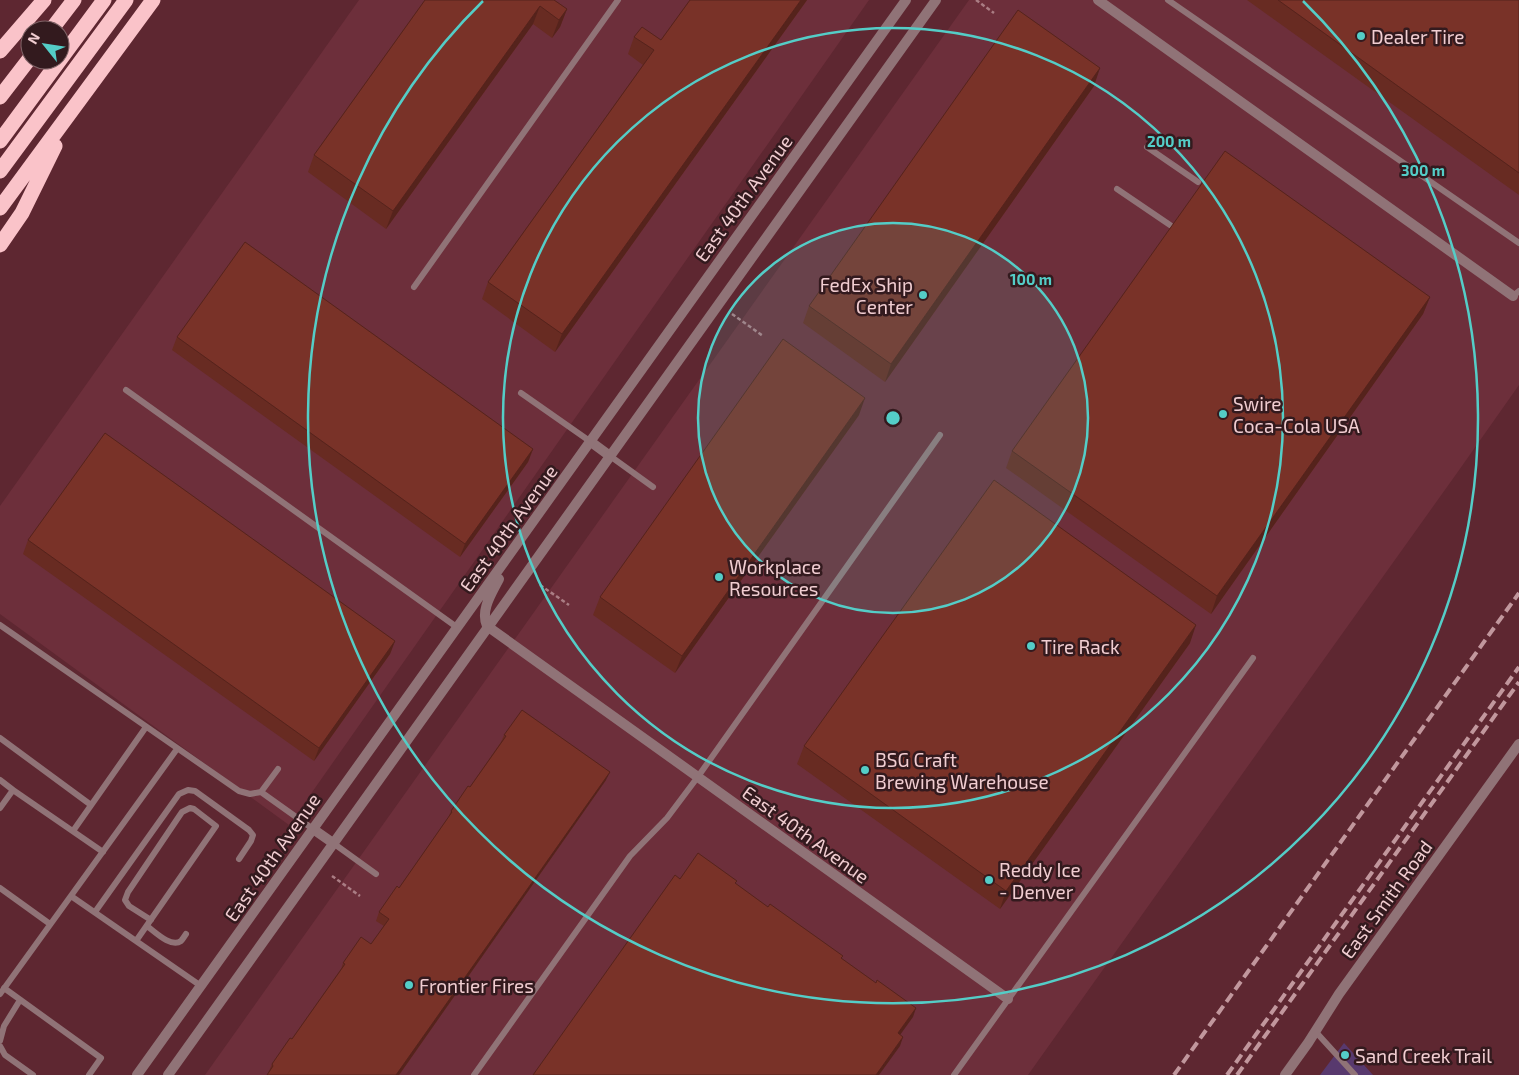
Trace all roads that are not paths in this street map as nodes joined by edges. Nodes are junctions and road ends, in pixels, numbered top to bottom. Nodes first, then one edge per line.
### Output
1 (44, 0) edge
2 (74, 0) edge
3 (104, 0) edge
4 (126, 0) edge
5 (153, 0) edge
6 (618, 0) edge
7 (906, 0) edge
8 (936, 0) edge
9 (1098, 0) edge
10 (1168, 0) edge
11 (59, 20) edge
12 (0, 52) edge
13 (21, 70) edge
14 (0, 97) edge
15 (72, 111) junction
16 (0, 141) edge
17 (1147, 147) dead end
18 (0, 171) edge
19 (1198, 182) dead end
20 (1117, 189) dead end
21 (0, 208) edge
22 (1170, 225) edge
23 (1519, 243) edge
24 (0, 245) edge
25 (414, 286) dead end
26 (1516, 293) edge
27 (126, 390) dead end
28 (521, 393) dead end
29 (940, 435) dead end
30 (591, 442) junction
31 (610, 456) junction
32 (653, 487) dead end
33 (513, 551) junction
34 (0, 625) edge
35 (487, 626) junction
36 (458, 628) junction
37 (1252, 658) dead end
38 (146, 727) junction
39 (0, 738) edge
40 (1519, 744) edge
41 (177, 749) junction
42 (278, 769) dead end
43 (697, 778) junction
44 (0, 780) edge
45 (13, 790) junction
46 (262, 792) junction
47 (92, 805) junction
48 (0, 808) edge
49 (313, 829) junction
50 (73, 831) junction
51 (333, 843) junction
52 (103, 852) junction
53 (238, 859) dead end
54 (376, 874) dead end
55 (0, 888) edge
56 (71, 896) junction
57 (95, 912) junction
58 (149, 923) junction
59 (50, 924) junction
60 (186, 934) dead end
61 (136, 941) junction
62 (201, 986) junction
63 (2, 991) edge
64 (1008, 999) junction
65 (20, 1000) junction
66 (1315, 1031) junction
67 (0, 1041) edge
68 (0, 1046) edge
69 (32, 1075) edge
70 (89, 1075) edge
71 (138, 1075) edge
72 (168, 1075) edge
73 (474, 1075) edge
74 (954, 1075) edge
75 (1285, 1075) edge
76 (1355, 1075) edge

1 - 12 highway
2 - 11 highway
3 - 16 highway
4 - 18 highway
5 - 15 highway
6 - 25 lane
7 - 30 street, East 40th Avenue
8 - 31 street
9 - 26 street
10 - 23 lane
13 - 14 highway
15 - 21 highway
15 - 24 highway
17 - 19 lane
20 - 22 lane
27 - 36 lane
28 - 30 lane
29 - 43 lane
30 - 31 street
30 - 33 street, East 40th Avenue
31 - 32 lane
31 - 35 street
33 - 35 street
33 - 36 street, East 40th Avenue
34 - 38 lane
35 - 43 street, East 40th Avenue
35 - 51 street
36 - 49 street, East 40th Avenue
37 - 64 lane
38 - 41 lane
38 - 47 lane
39 - 47 lane
40 - 66 street, East Smith Road
41 - 46 lane
41 - 52 lane
42 - 46 lane
43 - 64 street, East 40th Avenue
43 - 73 lane
44 - 45 lane
45 - 48 lane
45 - 50 lane
46 - 49 lane
47 - 50 lane
49 - 51 street
49 - 62 street, East 40th Avenue
50 - 52 lane
51 - 54 lane
51 - 72 street
52 - 56 lane
53 - 57 lane
55 - 59 lane
56 - 57 lane
56 - 59 lane
57 - 61 lane
58 - 58 lane
58 - 60 lane
58 - 61 lane
59 - 63 lane
61 - 62 lane
62 - 71 street, East 40th Avenue
63 - 65 lane
64 - 74 lane
65 - 67 lane
65 - 70 lane
66 - 75 street, East Smith Road
66 - 76 lane
68 - 69 lane

